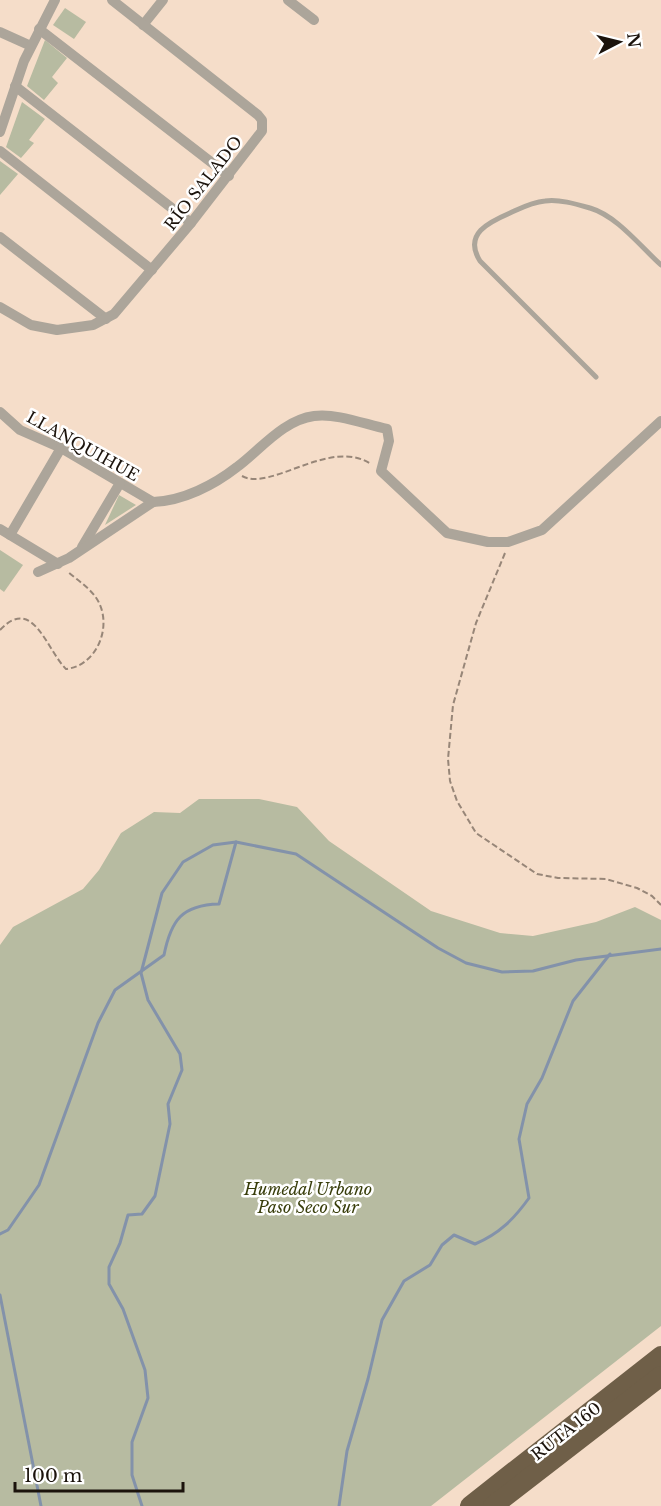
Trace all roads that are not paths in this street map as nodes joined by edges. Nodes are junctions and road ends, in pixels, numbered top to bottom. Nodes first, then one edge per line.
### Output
1 (55, 0) edge
2 (112, 0) edge
3 (163, 0) edge
4 (288, 0) edge
5 (314, 20) dead end
6 (143, 25) junction
7 (39, 29) junction
8 (0, 32) edge
9 (31, 45) junction
10 (15, 86) junction
11 (0, 132) edge
12 (0, 152) edge
13 (229, 176) junction
14 (191, 223) junction
15 (0, 237) edge
16 (661, 265) edge
17 (152, 270) junction
18 (0, 307) edge
19 (106, 319) junction
20 (596, 377) dead end
21 (0, 412) edge
22 (661, 421) edge
23 (61, 448) junction
24 (120, 483) junction
25 (153, 502) junction
26 (0, 529) edge
27 (10, 535) junction
28 (80, 551) junction
29 (58, 564) junction
30 (38, 572) dead end
31 (661, 1356) edge
32 (661, 1376) edge
33 (470, 1506) edge
34 (493, 1506) edge

1 - 7 street
2 - 6 street, RÍO SALADO
3 - 6 street
4 - 5 street
6 - 13 street, RÍO SALADO
7 - 9 street
7 - 13 street
8 - 9 street
9 - 10 street
10 - 11 street
10 - 14 street
12 - 17 street
13 - 14 street, RÍO SALADO
14 - 17 street, RÍO SALADO
15 - 19 street
16 - 20 lane
17 - 19 street, RÍO SALADO
18 - 19 street, RÍO SALADO
21 - 23 street, LLANQUIHUE
22 - 25 street
23 - 24 street, LLANQUIHUE
23 - 27 street
24 - 25 street, LLANQUIHUE
24 - 28 street
25 - 28 street
26 - 27 street
27 - 29 street
28 - 29 street
29 - 30 street
31 - 33 highway, RUTA 160
32 - 34 highway, RUTA 160

